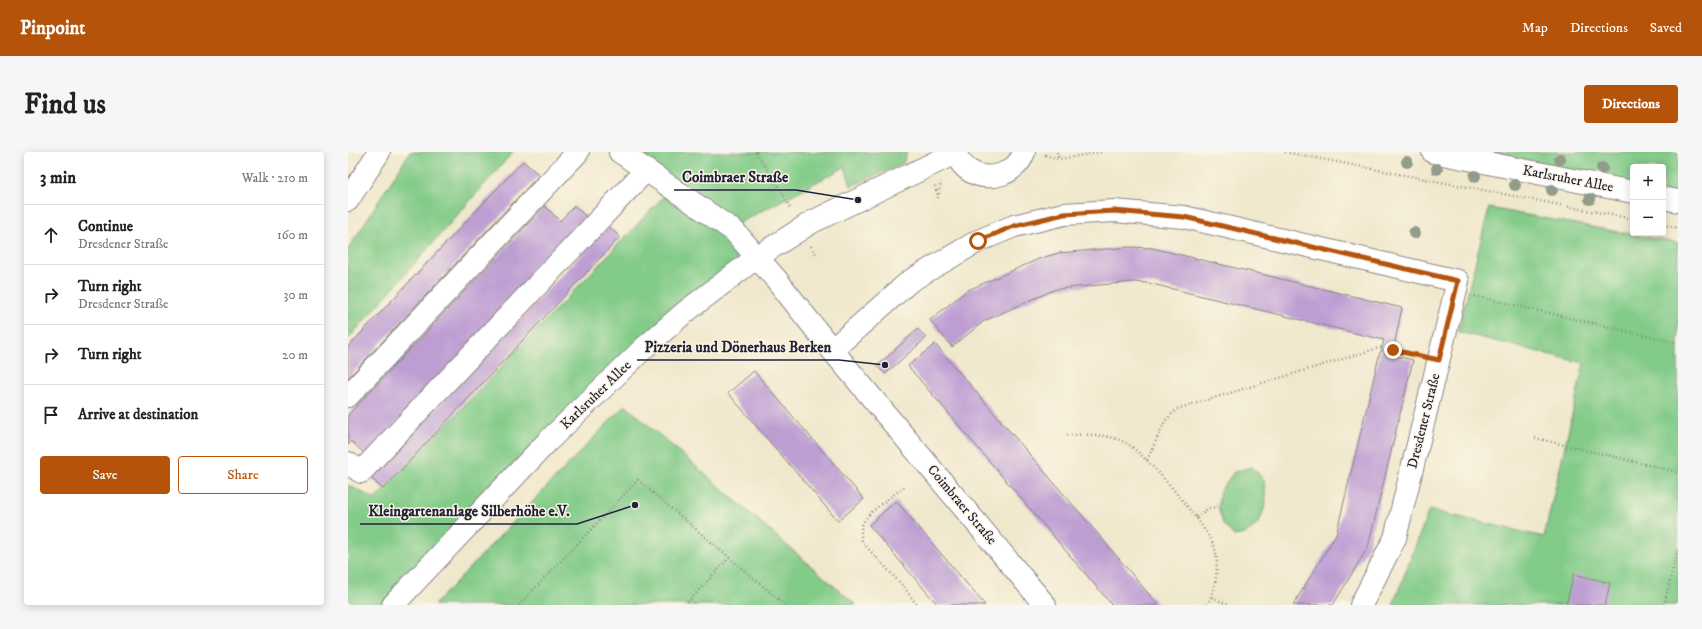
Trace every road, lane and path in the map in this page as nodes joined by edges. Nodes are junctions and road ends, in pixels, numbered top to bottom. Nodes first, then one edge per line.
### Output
1 (379, 152) edge
2 (578, 152) edge
3 (620, 152) edge
4 (756, 152) edge
5 (955, 152) edge
6 (1024, 152) edge
7 (1057, 152) edge
8 (1103, 152) edge
9 (1284, 152) edge
10 (1433, 152) edge
11 (646, 170) junction
12 (1630, 191) edge
13 (1666, 199) edge
14 (348, 200) edge
15 (1678, 201) edge
16 (794, 216) dead end
17 (1630, 218) edge
18 (1666, 226) edge
19 (1678, 228) edge
20 (757, 257) junction
21 (1455, 292) junction
22 (1678, 343) edge
23 (1382, 347) dead end
24 (832, 350) junction
25 (1393, 350) dead end
26 (1439, 360) junction
27 (348, 396) edge
28 (1067, 435) dead end
29 (1535, 438) dead end
30 (1147, 460) junction
31 (348, 463) edge
32 (1678, 472) edge
33 (904, 486) dead end
34 (1218, 507) dead end
35 (1196, 517) junction
36 (1678, 548) edge
37 (729, 558) junction
38 (1212, 596) junction
39 (393, 605) edge
40 (519, 605) edge
41 (685, 605) edge
42 (784, 605) edge
43 (917, 605) edge
44 (1045, 605) edge
45 (1207, 605) edge
46 (1228, 605) edge
47 (1361, 605) edge
48 (1664, 605) edge

1 - 14 street
2 - 27 street
3 - 11 street, Coimbraer Straße
4 - 16 path
5 - 6 street
5 - 20 street, Karlsruher Allee
7 - 8 path
9 - 17 path
10 - 12 street, Karlsruher Allee
11 - 20 street, Coimbraer Straße
11 - 31 street
13 - 15 street
18 - 19 path
20 - 24 street, Coimbraer Straße
20 - 39 street, Karlsruher Allee
21 - 22 path
21 - 24 street
21 - 26 street, Dresdener Straße
23 - 30 path
24 - 44 street, Coimbraer Straße
25 - 26 path
26 - 47 street, Dresdener Straße
28 - 30 path
29 - 32 path
30 - 35 path
33 - 43 path
34 - 35 path
35 - 38 path
36 - 48 path
37 - 40 path
37 - 41 path
37 - 42 path
38 - 45 path
38 - 46 path

